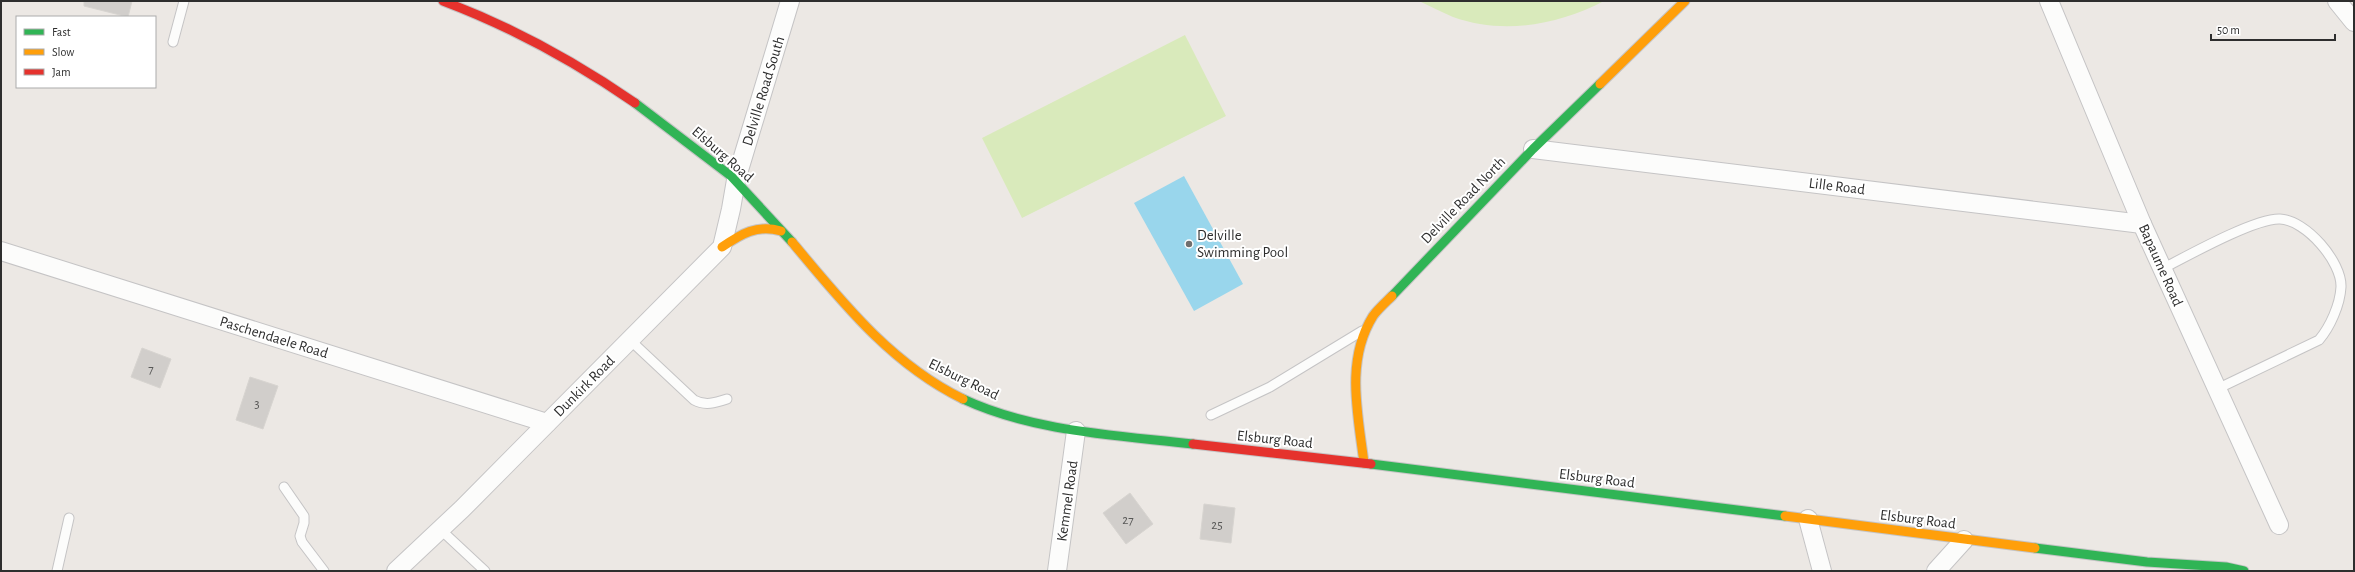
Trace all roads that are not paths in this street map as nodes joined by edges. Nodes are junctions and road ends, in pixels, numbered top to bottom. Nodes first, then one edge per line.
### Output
1 (184, 1) edge
2 (443, 1) edge
3 (790, 1) edge
4 (1685, 1) edge
5 (2049, 1) edge
6 (2337, 1) edge
7 (2354, 22) edge
8 (173, 42) dead end
9 (1533, 149) junction
10 (736, 180) junction
11 (2142, 224) junction
12 (781, 231) junction
13 (722, 247) junction
14 (1, 251) edge
15 (2162, 269) junction
16 (1365, 329) junction
17 (630, 340) junction
18 (2217, 389) junction
19 (727, 399) dead end
20 (1212, 415) dead end
21 (547, 423) junction
22 (1076, 431) junction
23 (1364, 463) junction
24 (284, 488) dead end
25 (69, 518) dead end
26 (1808, 519) junction
27 (2279, 525) dead end
28 (441, 530) junction
29 (1964, 540) junction
30 (2147, 562) junction
31 (56, 571) edge
32 (324, 571) edge
33 (396, 571) edge
34 (485, 571) edge
35 (1057, 571) edge
36 (1822, 571) edge
37 (1936, 571) edge
38 (2178, 571) edge
39 (2244, 571) edge

1 - 8 lane
2 - 10 main road, Elsburg Road
3 - 10 street, Delville Road South
4 - 9 main road, Delville Road North
5 - 11 street, Bapaume Road
6 - 7 street
9 - 11 street, Lille Road
9 - 16 main road, Delville Road North
10 - 12 main road, Elsburg Road
10 - 13 street
11 - 15 street, Bapaume Road
12 - 13 main road
12 - 22 main road, Elsburg Road
13 - 17 street, Dunkirk Road
14 - 21 street, Paschendaele Road
15 - 18 street, Bapaume Road
15 - 18 lane
16 - 20 lane
16 - 23 main road, Delville Road North
17 - 19 lane
17 - 21 street, Dunkirk Road
18 - 27 street, Bapaume Road
21 - 28 street, Dunkirk Road
22 - 23 main road, Elsburg Road
22 - 35 street, Kemmel Road
23 - 26 main road, Elsburg Road
24 - 32 lane
25 - 31 lane
26 - 29 main road, Elsburg Road
26 - 36 street
28 - 33 street, Dunkirk Road
28 - 34 lane
29 - 30 main road, Elsburg Road
29 - 37 street
30 - 38 main road
30 - 39 main road, Elsburg Road

